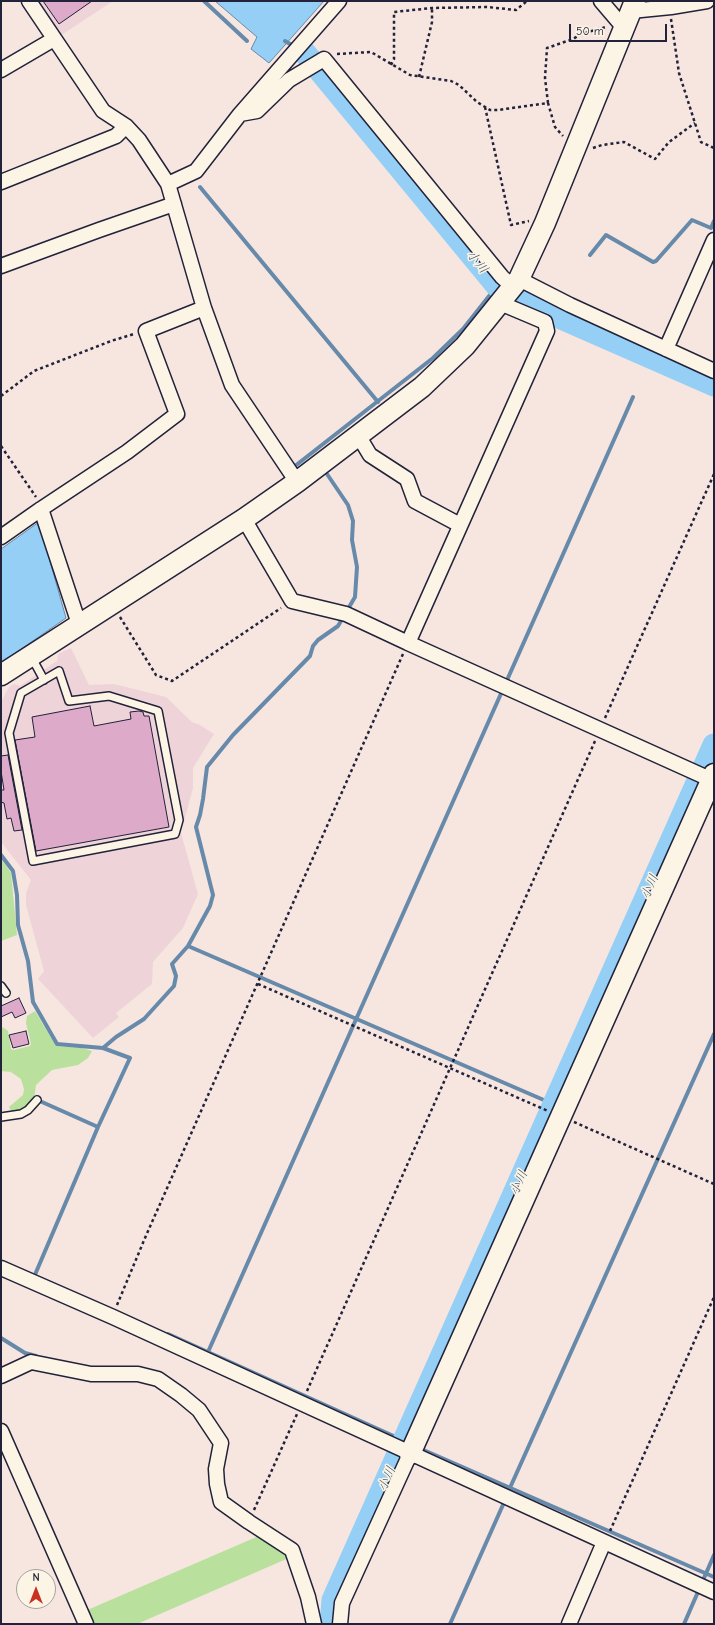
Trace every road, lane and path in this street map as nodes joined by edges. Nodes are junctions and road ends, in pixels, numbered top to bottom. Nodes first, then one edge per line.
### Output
1 (29, 1) edge
2 (339, 1) edge
3 (528, 1) edge
4 (601, 1) edge
5 (707, 1) edge
6 (669, 7) junction
7 (432, 8) junction
8 (627, 16) edge
9 (54, 40) junction
10 (324, 59) junction
11 (391, 65) junction
12 (1, 70) edge
13 (419, 76) junction
14 (548, 103) junction
15 (485, 107) junction
16 (240, 114) junction
17 (695, 123) junction
18 (126, 126) junction
19 (576, 147) junction
20 (714, 148) edge
21 (1, 182) edge
22 (168, 184) junction
23 (174, 204) junction
24 (545, 224) junction
25 (714, 240) edge
26 (1, 266) edge
27 (509, 291) junction
28 (204, 308) junction
29 (146, 331) junction
30 (666, 349) junction
31 (714, 371) edge
32 (1, 396) edge
33 (358, 435) junction
34 (1, 446) edge
35 (714, 474) edge
36 (297, 482) junction
37 (41, 509) junction
38 (244, 519) junction
39 (460, 525) junction
40 (1, 537) edge
41 (292, 601) junction
42 (112, 604) junction
43 (79, 624) junction
44 (408, 643) junction
45 (31, 656) junction
46 (1, 675) edge
47 (44, 680) junction
48 (600, 730) junction
49 (713, 777) edge
50 (258, 984) junction
51 (1, 986) edge
52 (6, 993) dead end
53 (451, 1069) junction
54 (37, 1100) dead end
55 (560, 1116) junction
56 (1, 1117) edge
57 (714, 1184) edge
58 (1, 1268) edge
59 (714, 1297) edge
60 (113, 1317) junction
61 (1, 1376) edge
62 (302, 1404) junction
63 (1, 1431) edge
64 (410, 1454) junction
65 (249, 1522) junction
66 (604, 1542) junction
67 (714, 1592) edge
68 (86, 1624) edge
69 (314, 1624) edge
70 (340, 1624) edge
71 (569, 1624) edge

1 - 9 street
2 - 16 street
3 - 7 path
4 - 8 street
5 - 6 street
6 - 8 street
6 - 17 path
7 - 11 path
7 - 13 path
8 - 14 path
8 - 19 street
9 - 12 street
9 - 18 street
10 - 11 path
10 - 16 street
10 - 27 street
11 - 13 path
13 - 15 path
14 - 15 path
14 - 19 path
15 - 24 path
16 - 22 street
17 - 19 path
17 - 20 path
18 - 21 street
18 - 22 street
19 - 24 street
22 - 23 street
23 - 26 street
23 - 28 street
24 - 27 street
25 - 30 street
27 - 30 street
27 - 33 street
27 - 39 street
28 - 29 street
28 - 36 street
29 - 32 path
29 - 37 street
30 - 31 street
33 - 36 street
33 - 39 street
34 - 37 path
35 - 48 path
36 - 38 street
37 - 40 street
37 - 43 street
38 - 41 street
38 - 42 street
39 - 44 street
41 - 42 path
41 - 44 street
42 - 43 street
43 - 45 street
44 - 48 street
44 - 50 path
45 - 46 street
45 - 47 lane
47 - 47 lane
48 - 49 street
48 - 53 path
49 - 55 street
50 - 53 path
50 - 60 path
51 - 52 lane
53 - 55 path
53 - 62 path
54 - 56 lane
55 - 57 path
55 - 64 street
58 - 60 street
59 - 66 path
60 - 62 street
61 - 65 street
62 - 64 street
62 - 65 path
63 - 68 street
64 - 66 street
64 - 70 street
65 - 69 street
66 - 67 street
66 - 71 street

